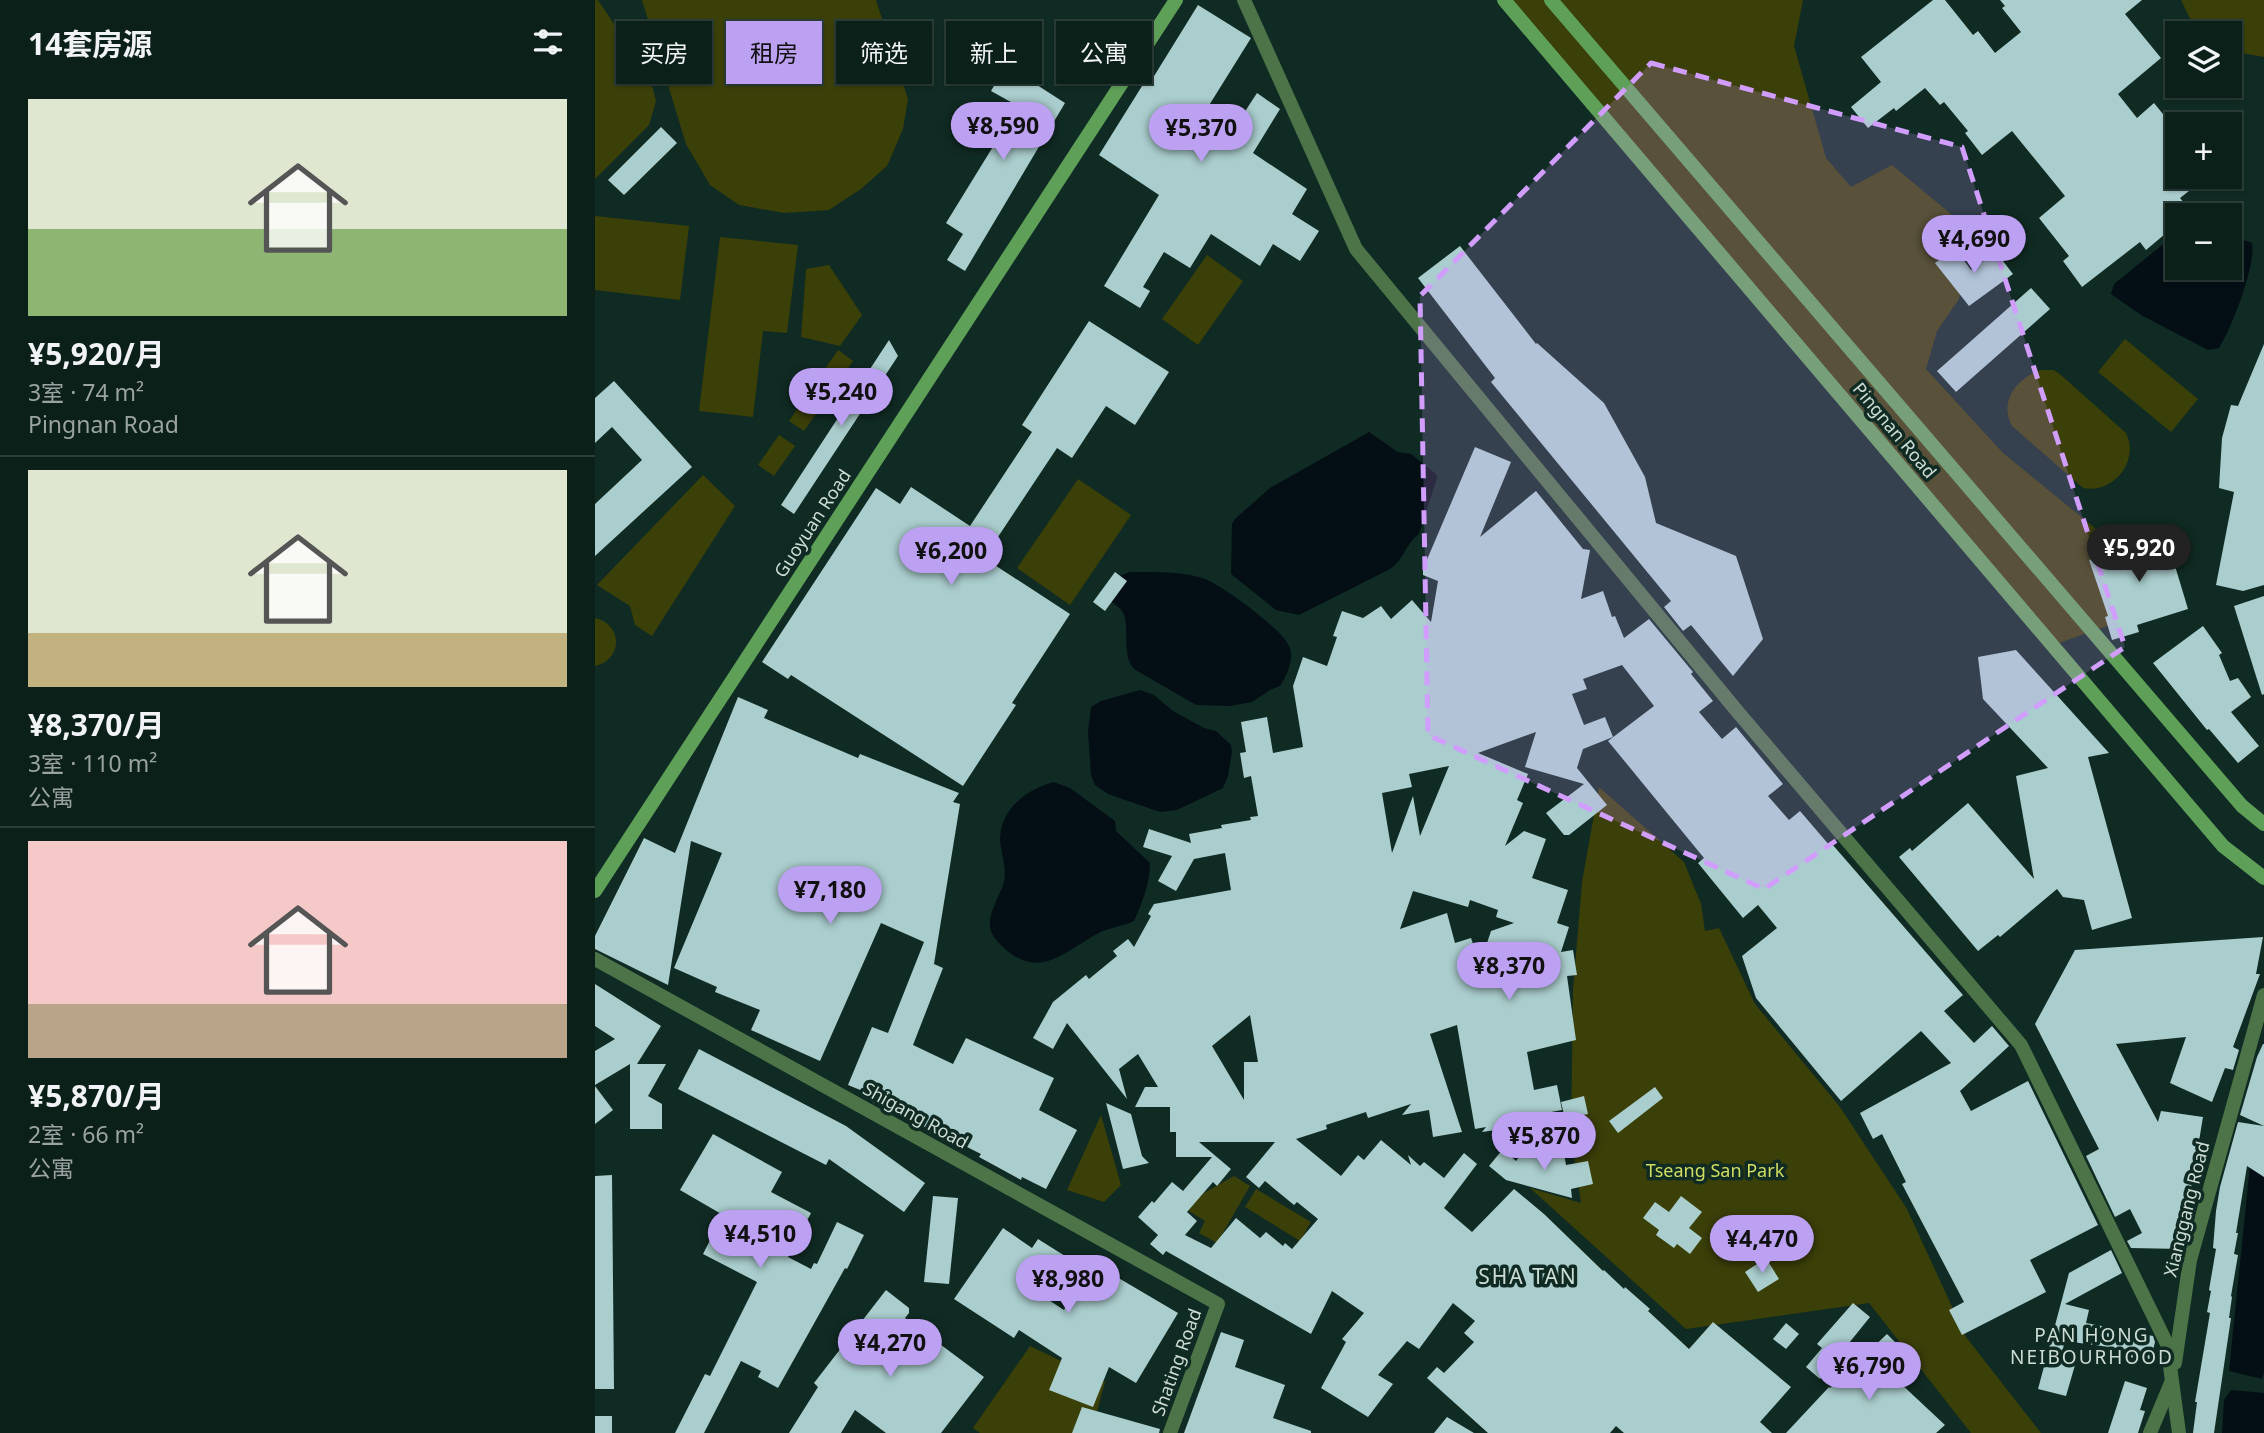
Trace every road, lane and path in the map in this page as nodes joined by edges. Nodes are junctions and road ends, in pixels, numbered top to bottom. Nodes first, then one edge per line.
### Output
1 (1176, 0) edge
2 (1244, 0) edge
3 (1504, 0) edge
4 (1551, 0) edge
5 (2264, 824) edge
6 (2264, 878) edge
7 (595, 891) edge
8 (595, 959) edge
9 (2264, 995) edge
10 (1217, 1304) joint
11 (2172, 1381) junction
12 (1170, 1433) edge
13 (2150, 1433) edge
14 (2179, 1433) edge

1 - 7 main road, Guoyuan Road
2 - 11 street
3 - 6 main road, Pingnan Road
4 - 5 main road, Pingnan Road
8 - 10 street, Shigang Road
9 - 11 street, Xianggang Road
10 - 12 street, Shating Road
11 - 13 street, Xianggang Road
11 - 14 street

